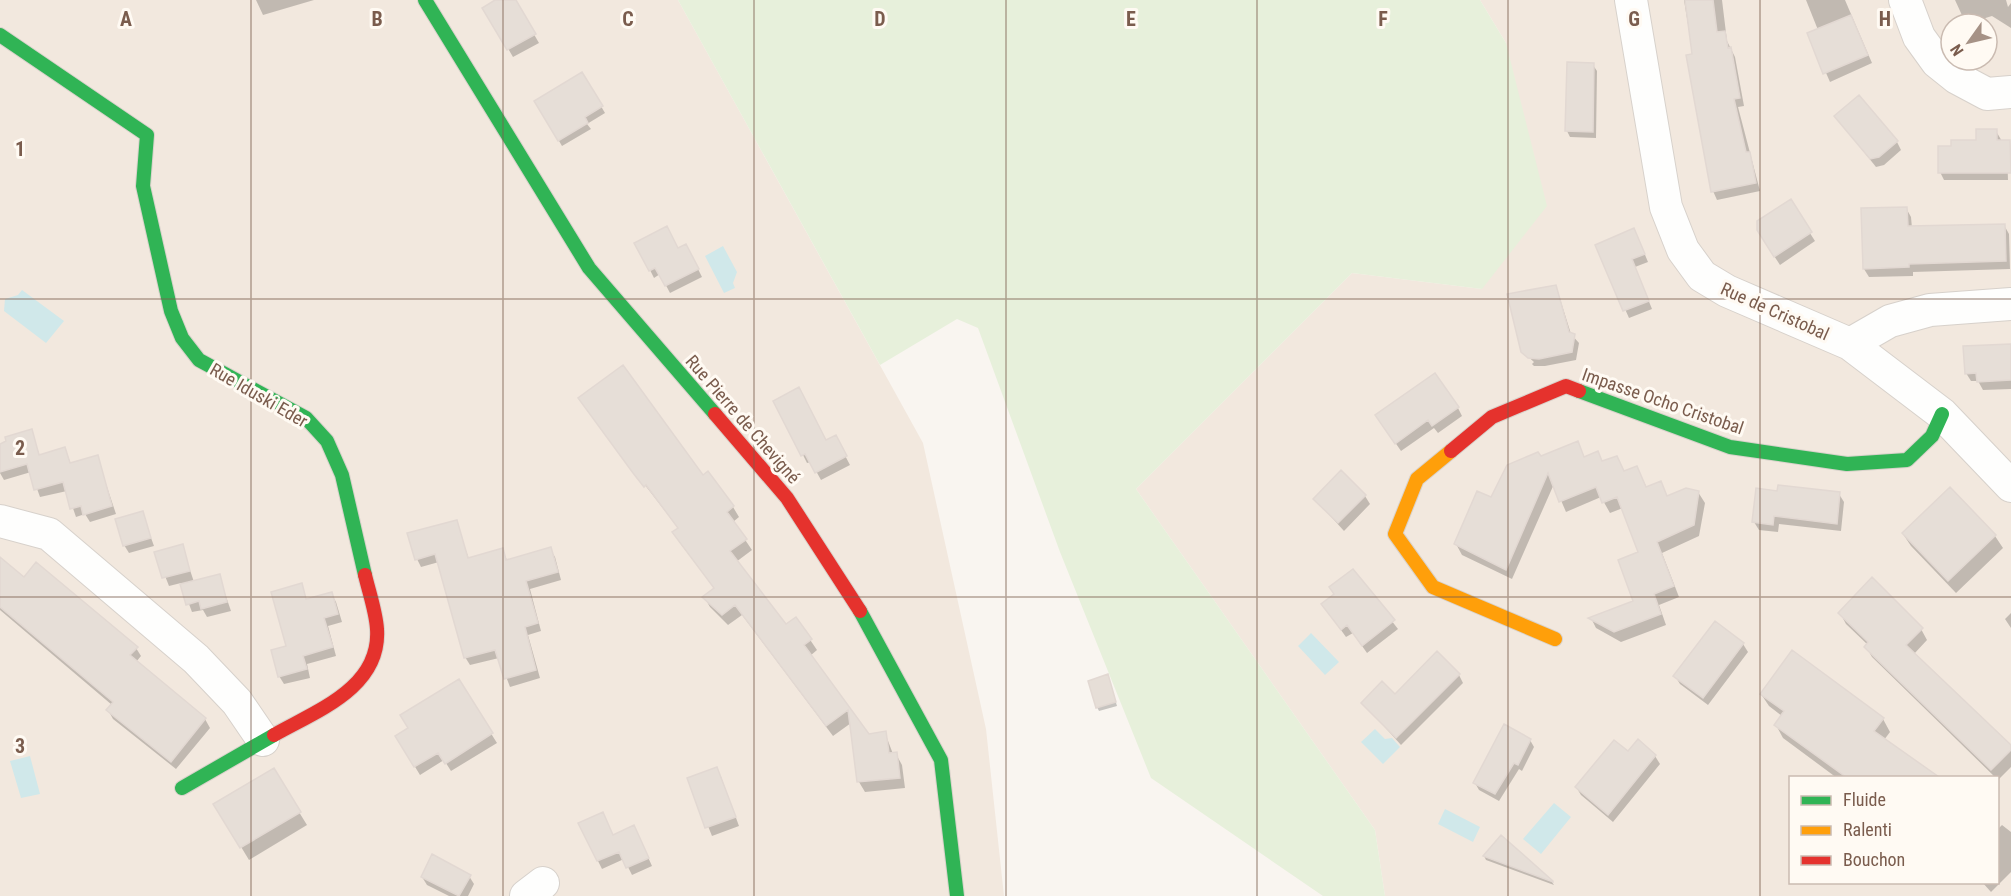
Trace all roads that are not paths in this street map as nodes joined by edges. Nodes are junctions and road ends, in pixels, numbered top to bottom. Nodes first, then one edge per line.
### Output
1 (425, 0) edge
2 (1631, 0) edge
3 (1905, 0) edge
4 (0, 35) edge
5 (2011, 92) edge
6 (2011, 304) edge
7 (1850, 344) junction
8 (1942, 414) junction
9 (2011, 486) edge
10 (0, 521) edge
11 (1555, 639) dead end
12 (263, 740) junction
13 (182, 788) dead end
14 (957, 896) edge

1 - 14 street, Rue Pierre de Chevigné
2 - 7 street, Rue de Cristobal
3 - 5 street
4 - 12 street, Rue Iduski Eder
6 - 7 street
7 - 8 street, Rue de Cristobal
8 - 9 street, Rue de Cristobal
8 - 11 street, Impasse Ocho Cristobal
10 - 12 street
12 - 13 street, Rue Iduski Eder

